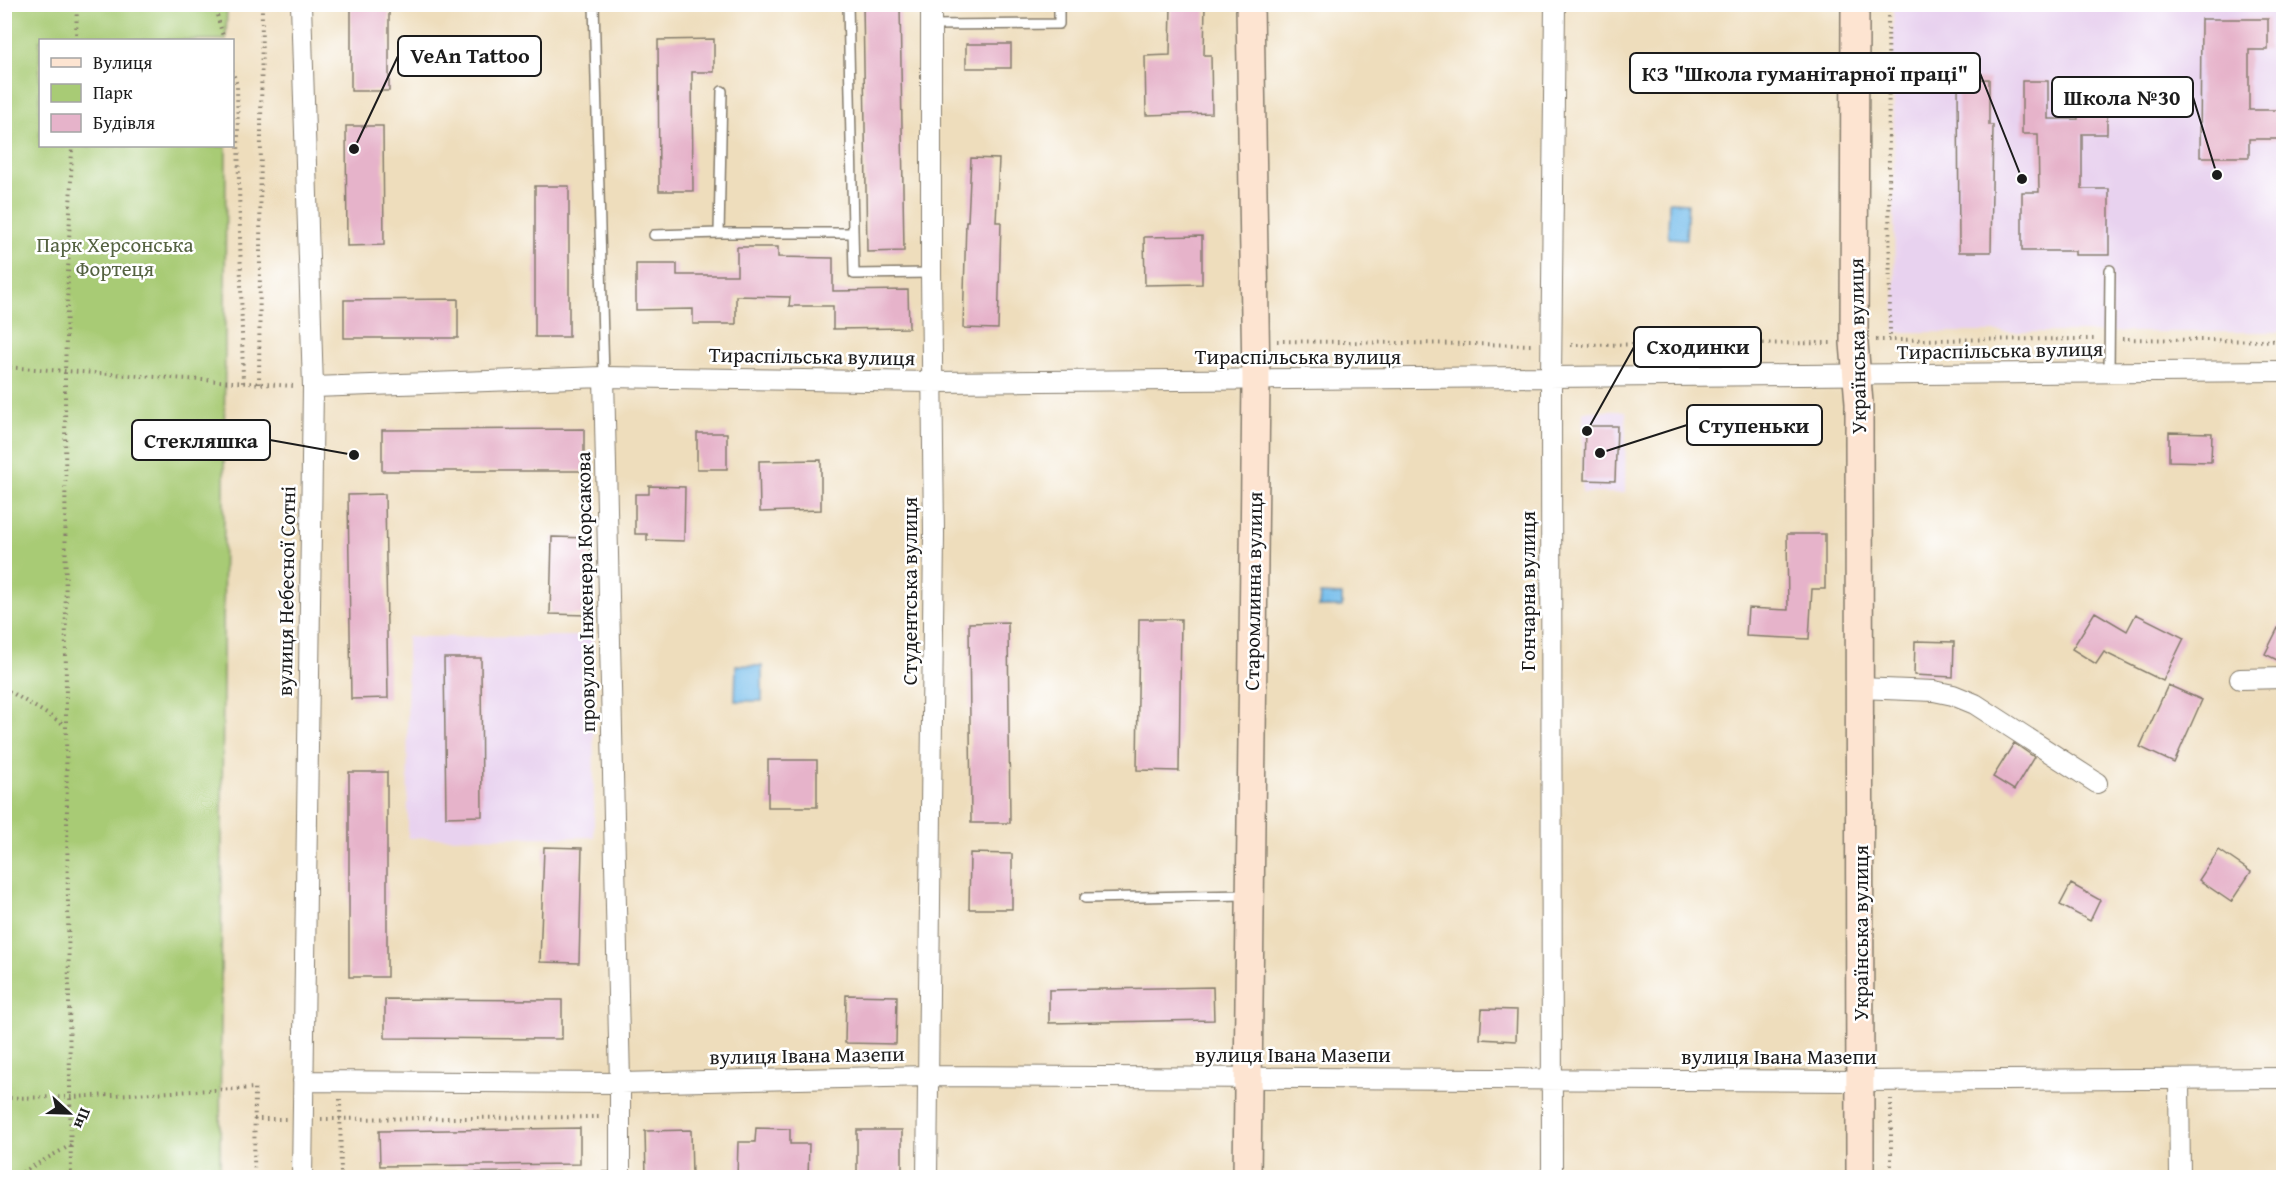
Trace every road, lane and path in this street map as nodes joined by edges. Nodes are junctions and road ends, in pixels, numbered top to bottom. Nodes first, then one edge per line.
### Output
1 (77, 4) edge
2 (214, 4) edge
3 (262, 4) edge
4 (302, 4) edge
5 (594, 4) edge
6 (848, 4) edge
7 (931, 4) edge
8 (1059, 4) edge
9 (1250, 4) edge
10 (1555, 4) edge
11 (1855, 4) edge
12 (1888, 4) edge
13 (931, 26) junction
14 (76, 39) edge
15 (224, 39) edge
16 (234, 76) edge
17 (722, 91) dead end
18 (72, 147) edge
19 (719, 233) junction
20 (853, 233) junction
21 (654, 235) dead end
22 (2110, 270) dead end
23 (931, 273) junction
24 (1890, 338) junction
25 (2109, 339) junction
26 (1255, 340) junction
27 (2283, 341) edge
28 (1854, 343) junction
29 (1552, 345) junction
30 (4, 367) edge
31 (65, 371) junction
32 (2283, 371) edge
33 (2109, 372) junction
34 (1857, 376) junction
35 (604, 377) junction
36 (1551, 377) junction
37 (1256, 380) junction
38 (932, 382) junction
39 (243, 383) junction
40 (259, 384) junction
41 (313, 387) junction
42 (2283, 678) edge
43 (2240, 679) dead end
44 (4, 688) edge
45 (1859, 688) junction
46 (66, 726) junction
47 (2097, 783) dead end
48 (1250, 895) junction
49 (1085, 898) dead end
50 (928, 1076) junction
51 (1248, 1078) junction
52 (1551, 1078) junction
53 (2283, 1078) edge
54 (2180, 1079) junction
55 (340, 1080) junction
56 (1892, 1080) junction
57 (303, 1081) junction
58 (1860, 1081) junction
59 (620, 1083) junction
60 (71, 1097) junction
61 (4, 1098) edge
62 (620, 1117) junction
63 (254, 1119) junction
64 (302, 1119) junction
65 (340, 1119) junction
66 (71, 1145) junction
67 (620, 1177) edge
68 (12, 1178) edge
69 (71, 1178) edge
70 (254, 1178) edge
71 (302, 1178) edge
72 (341, 1178) edge
73 (394, 1178) edge
74 (927, 1178) edge
75 (1247, 1178) edge
76 (1552, 1178) edge
77 (1860, 1178) edge
78 (1891, 1178) edge
79 (2180, 1178) edge

1 - 14 path
2 - 15 path
3 - 40 path
4 - 41 street, вулиця Небесної Сотні
5 - 35 lane, провулок Інженера Корсакова
6 - 20 lane
7 - 13 street, Студентська вулиця
8 - 13 lane
9 - 26 street, Старомлинна вулиця
10 - 29 street, Гончарна вулиця
11 - 28 street, Українська вулиця
12 - 24 path
13 - 23 street, Студентська вулиця
16 - 39 path
17 - 19 lane
18 - 31 path
19 - 20 lane
19 - 21 lane
20 - 23 lane
22 - 25 lane
23 - 38 street, Студентська вулиця
24 - 25 path
24 - 28 path
25 - 27 path
25 - 33 lane
26 - 29 path
26 - 37 street, Старомлинна вулиця
28 - 29 path
28 - 34 street, Українська вулиця
29 - 36 street, Гончарна вулиця
30 - 31 path
31 - 39 path
31 - 46 path
32 - 33 street, Тираспільська вулиця
33 - 34 street, Тираспільська вулиця
34 - 36 street, Тираспільська вулиця
34 - 45 street, Українська вулиця
35 - 38 street, Тираспільська вулиця
35 - 41 street, Тираспільська вулиця
35 - 59 street, провулок Інженера Корсакова
36 - 37 street, Тираспільська вулиця
36 - 52 street, Гончарна вулиця
37 - 38 street, Тираспільська вулиця
37 - 48 street, Старомлинна вулиця
38 - 50 street, Студентська вулиця
39 - 40 path
40 - 41 path
41 - 57 street, вулиця Небесної Сотні
42 - 43 street
44 - 46 path
45 - 47 street
45 - 58 street, Українська вулиця
46 - 60 path
48 - 49 lane
48 - 51 street, Старомлинна вулиця
50 - 51 street, вулиця Івана Мазепи
50 - 59 street, вулиця Івана Мазепи
50 - 74 street, Студентська вулиця
51 - 52 street, вулиця Івана Мазепи
51 - 75 street, Старомлинна вулиця
52 - 58 street, вулиця Івана Мазепи
52 - 76 street, Гончарна вулиця
53 - 54 street, вулиця Івана Мазепи
54 - 56 street, вулиця Івана Мазепи
54 - 79 street
55 - 57 street, вулиця Івана Мазепи
55 - 59 street, вулиця Івана Мазепи
55 - 65 path
56 - 58 street, вулиця Івана Мазепи
56 - 78 path
57 - 64 street, вулиця Небесної Сотні
58 - 77 street, Українська вулиця
59 - 62 street, провулок Інженера Корсакова
60 - 61 path
60 - 63 path
60 - 66 path
62 - 65 path
62 - 67 street, провулок Інженера Корсакова
63 - 64 path
63 - 70 path
64 - 65 path
64 - 71 street, вулиця Небесної Сотні
65 - 72 path
66 - 68 path
66 - 69 path
67 - 73 lane

